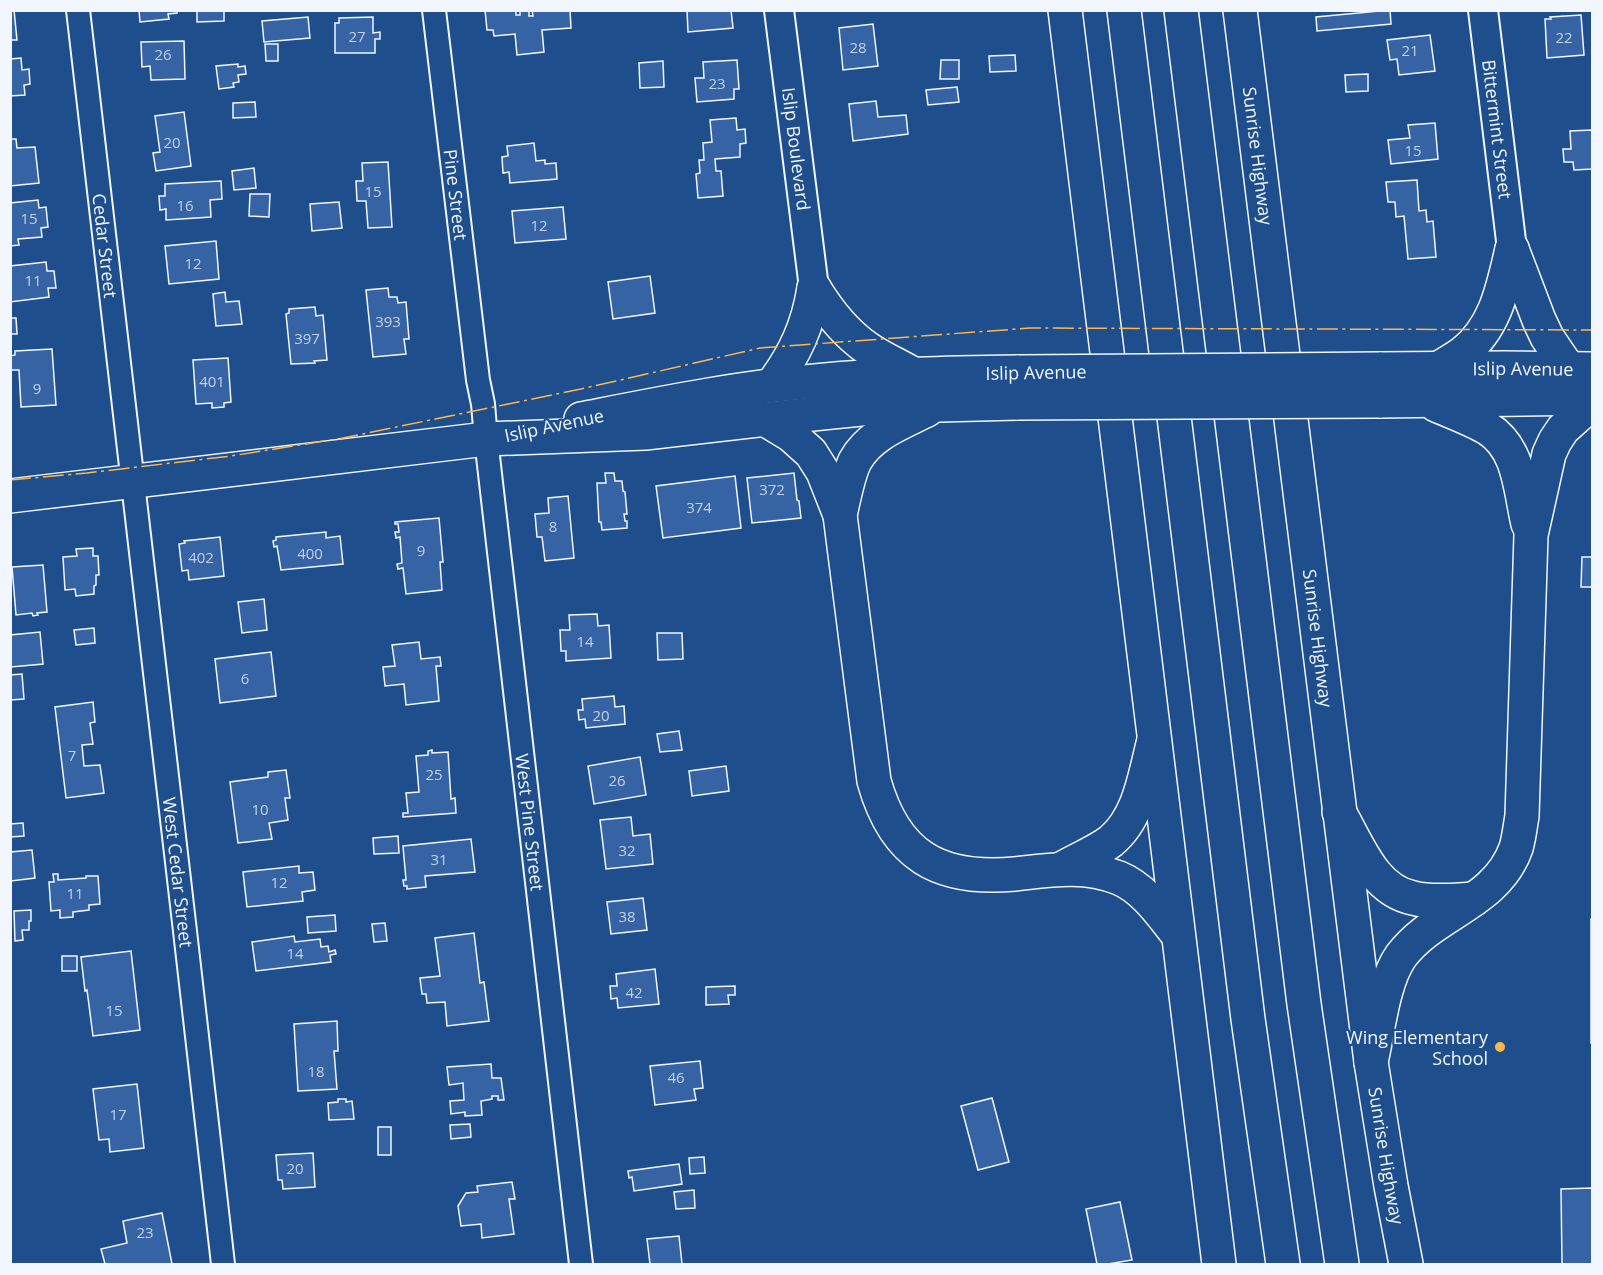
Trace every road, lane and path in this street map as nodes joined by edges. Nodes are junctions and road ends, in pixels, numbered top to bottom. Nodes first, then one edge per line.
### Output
1 (78, 10) edge
2 (434, 10) edge
3 (779, 10) edge
4 (1065, 10) edge
5 (1124, 10) edge
6 (1181, 10) edge
7 (1240, 10) edge
8 (1483, 10) edge
9 (1512, 249) junction
10 (813, 288) junction
11 (1439, 368) junction
12 (1581, 368) edge
13 (913, 374) junction
14 (478, 380) joint
15 (772, 385) junction
16 (1379, 385) junction
17 (1018, 387) junction
18 (1593, 398) edge
19 (1427, 401) junction
20 (1593, 403) edge
21 (939, 405) junction
22 (766, 420) junction
23 (486, 439) junction
24 (132, 481) junction
25 (10, 495) edge
26 (840, 515) junction
27 (1531, 535) junction
28 (1154, 740) junction
29 (1340, 812) junction
30 (1063, 868) junction
31 (1474, 899) junction
32 (1178, 935) junction
33 (1371, 1062) junction
34 (223, 1264) edge
35 (581, 1264) edge
36 (1219, 1264) edge
37 (1284, 1264) edge
38 (1342, 1264) edge
39 (1406, 1264) edge

1 - 24 street, Cedar Street
2 - 14 street, Pine Street
3 - 10 street, Islip Boulevard
4 - 28 main road
5 - 37 main road
6 - 38 main road
7 - 29 main road, Sunrise Highway
8 - 9 street, Bittermint Street
9 - 11 main road
9 - 12 main road
10 - 13 main road
10 - 15 main road
11 - 12 main road, Islip Avenue
11 - 16 main road, Islip Avenue
13 - 15 main road, Islip Avenue
13 - 17 main road, Islip Avenue
14 - 23 street, West Pine Street
15 - 23 main road, Islip Avenue
16 - 17 main road, Islip Avenue, bridge
16 - 19 main road, Islip Avenue
17 - 21 main road, Islip Avenue
18 - 19 main road, Islip Avenue
19 - 27 main road
20 - 27 main road
21 - 22 main road, Islip Avenue
21 - 26 main road
22 - 23 main road, Islip Avenue
22 - 26 main road
23 - 24 main road, Islip Avenue
23 - 35 street, West Pine Street
24 - 25 main road, Islip Avenue
24 - 34 street, West Cedar Street
26 - 30 main road
27 - 31 main road
28 - 30 main road
28 - 32 main road
29 - 31 main road
29 - 33 main road, Sunrise Highway
30 - 32 main road
31 - 33 main road
32 - 36 main road
33 - 39 main road, Sunrise Highway

